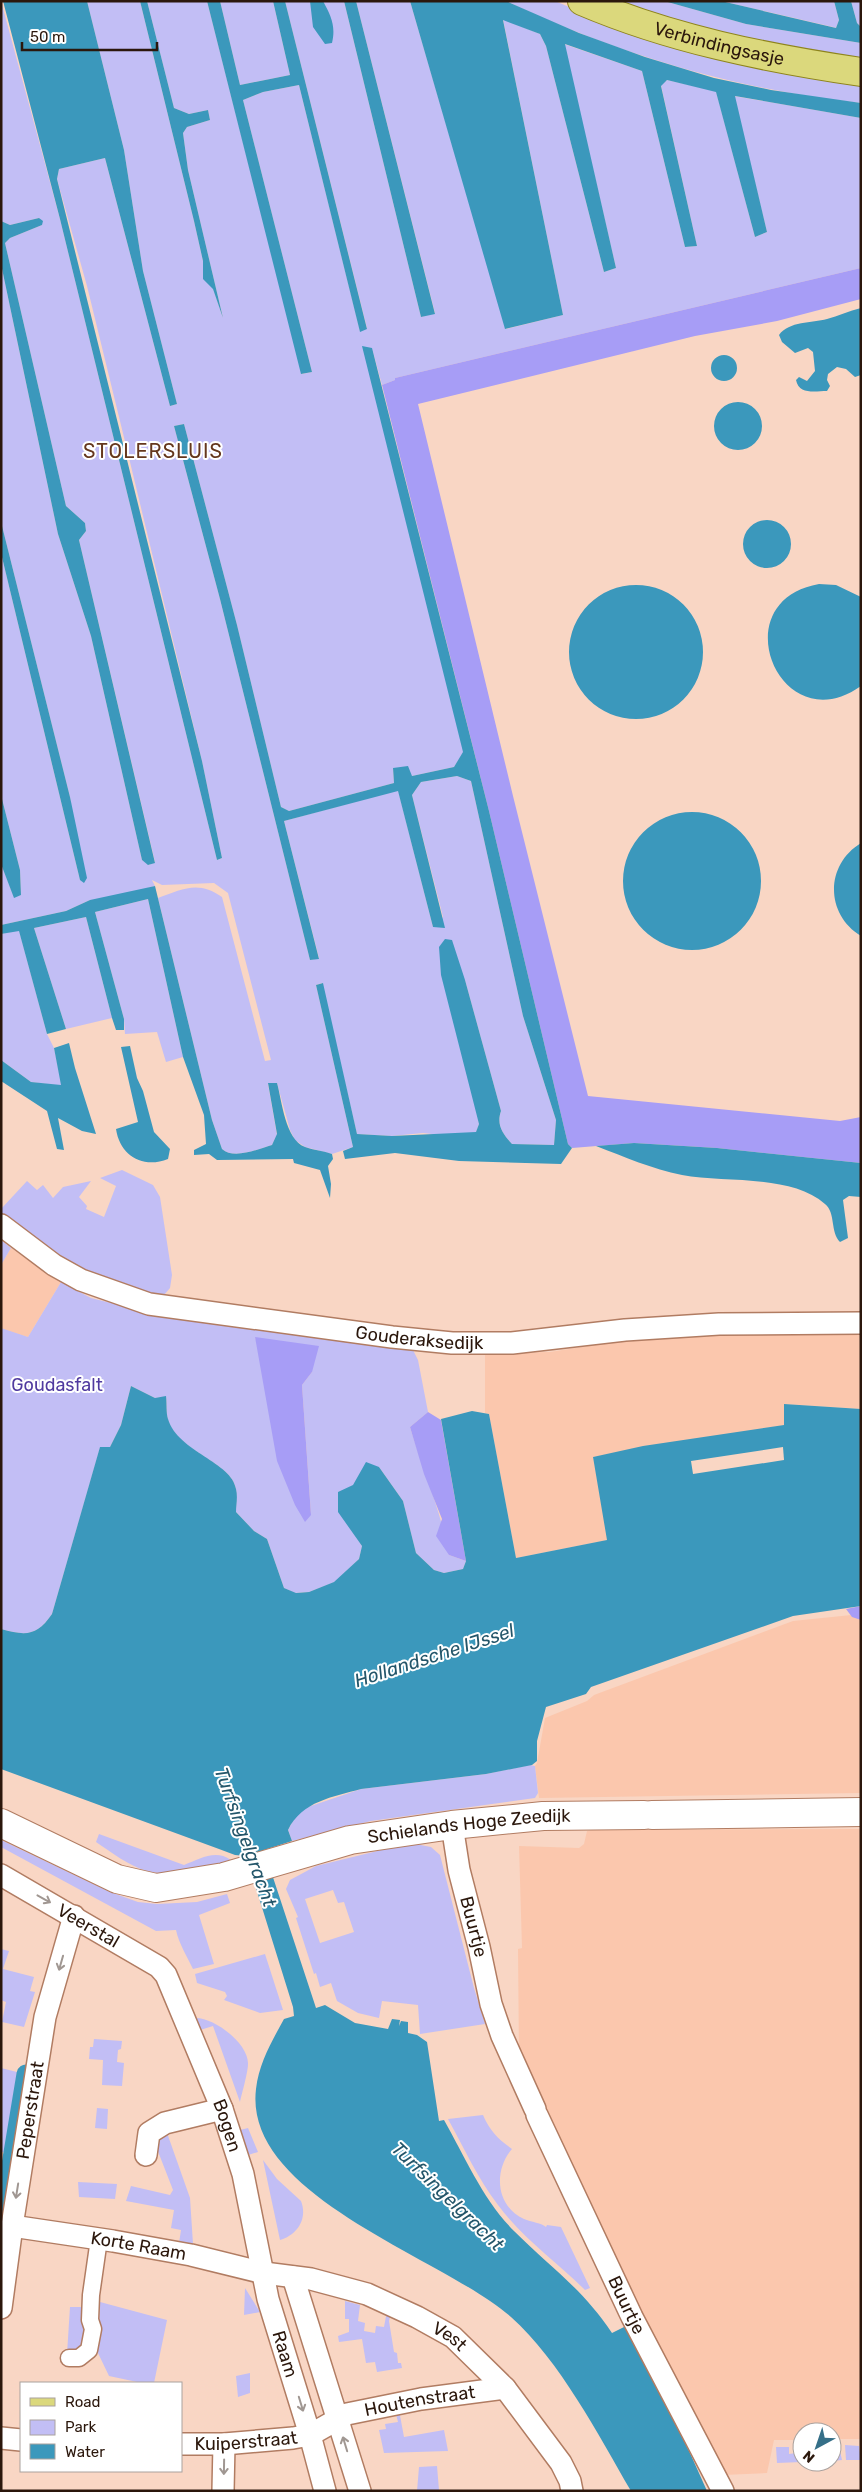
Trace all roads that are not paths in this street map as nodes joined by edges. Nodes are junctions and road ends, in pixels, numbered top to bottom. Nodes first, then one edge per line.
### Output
1 (582, 1) edge
2 (861, 72) edge
3 (1, 1225) edge
4 (861, 1323) edge
5 (861, 1812) edge
6 (1, 1823) edge
7 (452, 1825) junction
8 (1, 1875) edge
9 (74, 1916) junction
10 (170, 1984) joint
11 (222, 2109) junction
12 (146, 2154) dead end
13 (12, 2226) junction
14 (99, 2239) junction
15 (264, 2273) junction
16 (293, 2277) junction
17 (1, 2308) edge
18 (69, 2358) dead end
19 (505, 2388) junction
20 (338, 2419) junction
21 (310, 2435) junction
22 (1, 2438) edge
23 (20, 2440) edge
24 (182, 2444) edge
25 (224, 2444) junction
26 (223, 2491) edge
27 (325, 2491) edge
28 (360, 2491) edge
29 (572, 2491) edge
30 (723, 2491) edge

1 - 2 main road, Verbindingsasje
3 - 4 street, Gouderaksedijk
5 - 7 main road, Schielands Hoge Zeedijk
6 - 7 main road, Schielands Hoge Zeedijk
7 - 30 street, Buurtje
8 -> 9 street, Veerstal
9 - 10 street, Veerstal
9 -> 13 street, Peperstraat
10 - 11 street, Bogen
11 - 12 street
11 - 15 street, Bogen
13 - 14 street, Korte Raam
13 - 17 street, Peperstraat
14 - 15 street, Korte Raam
14 - 18 street
15 - 16 street, Vest
15 -> 21 street, Raam
16 - 19 street, Vest
16 - 20 street, Raam
19 - 20 street, Houtenstraat
19 - 29 street, Vest
20 - 21 street
28 -> 20 street, Raam
21 - 25 street, Kuiperstraat
21 - 27 street, Raam
22 - 23 street
24 - 25 street, Kuiperstraat
25 -> 26 street

